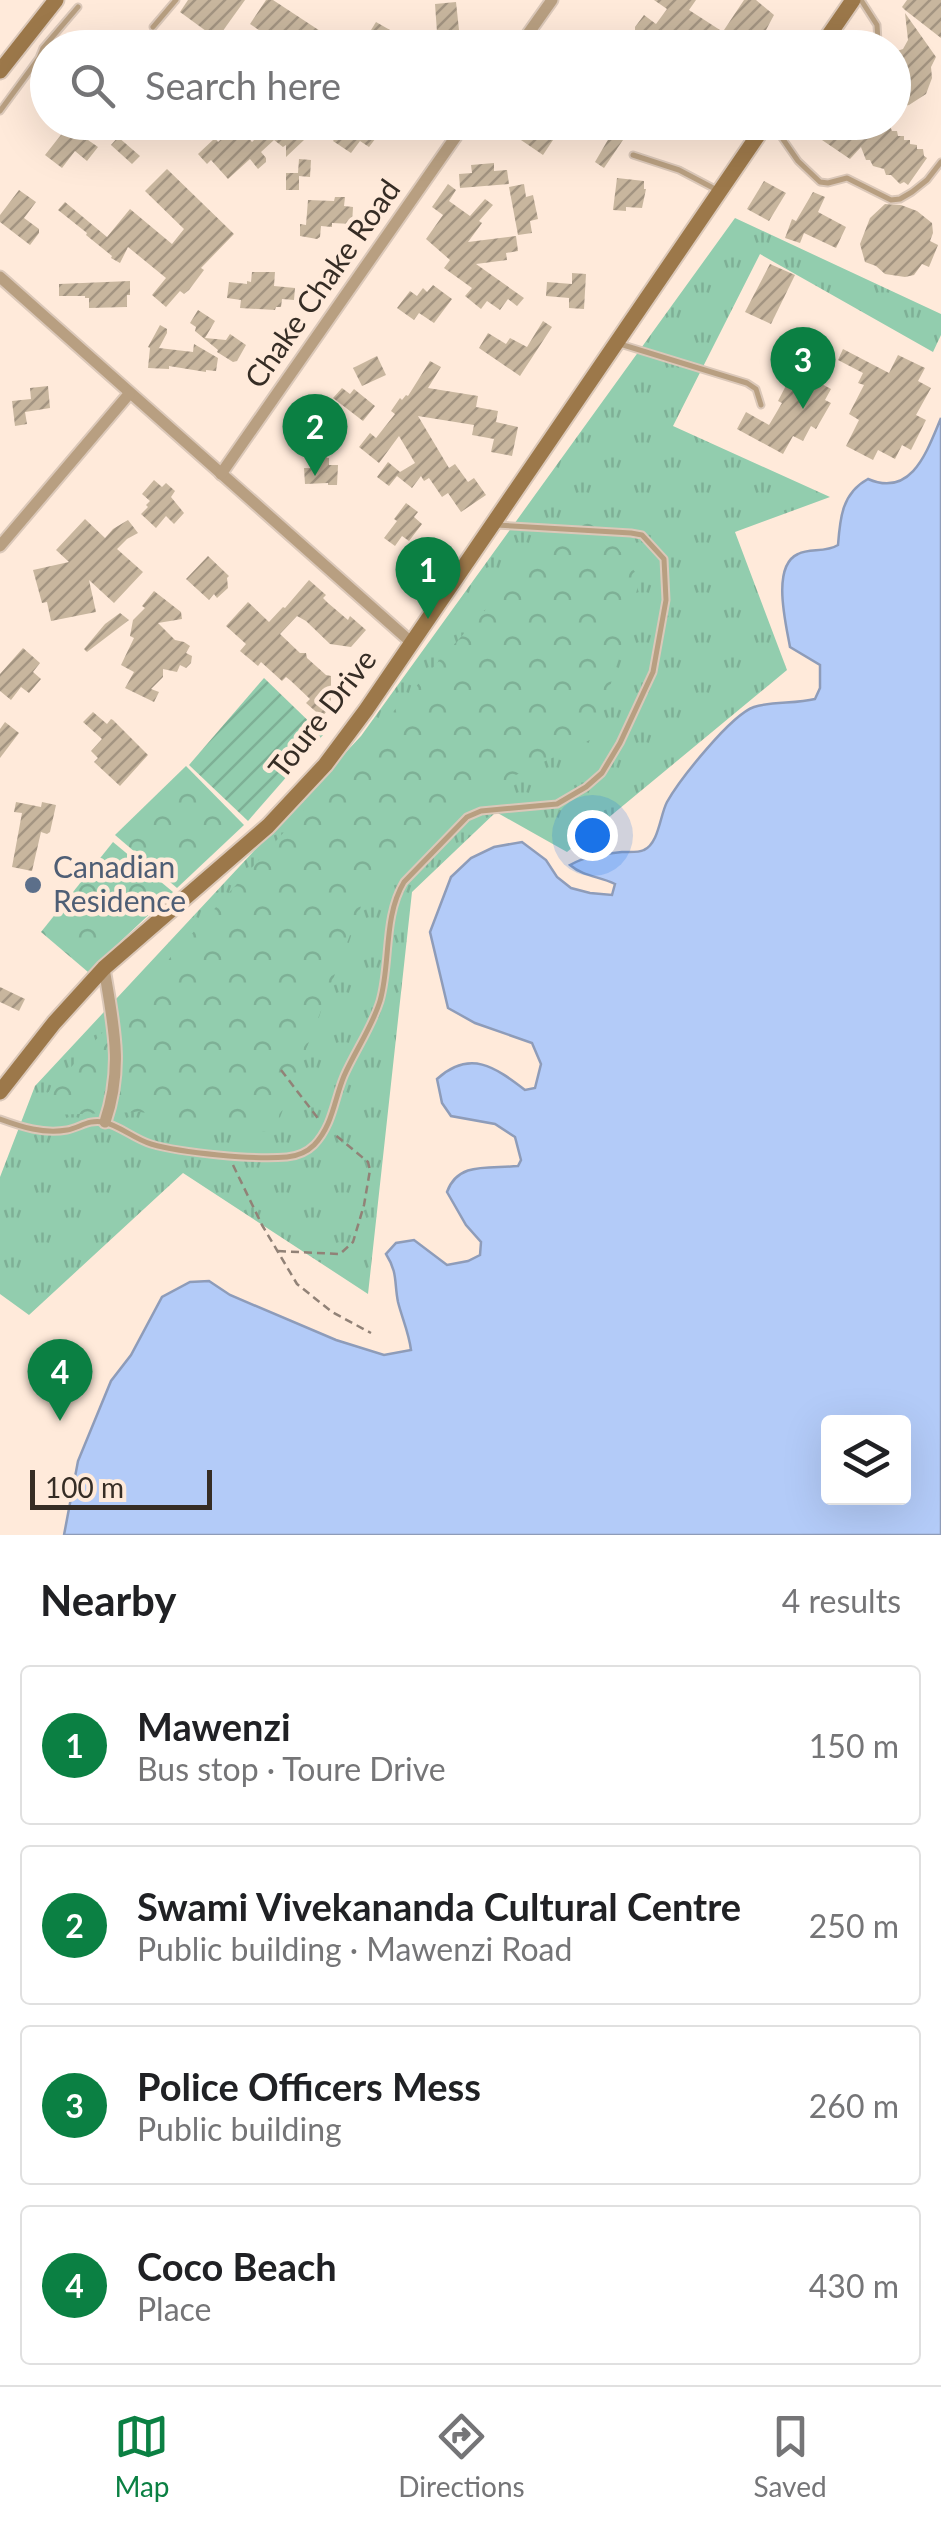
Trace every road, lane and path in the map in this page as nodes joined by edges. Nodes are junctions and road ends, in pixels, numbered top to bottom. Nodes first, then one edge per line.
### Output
1 (56, 0) edge
2 (176, 0) edge
3 (552, 0) edge
4 (853, 0) edge
5 (861, 0) edge
6 (78, 7) dead end
7 (153, 27) dead end
8 (32, 30) edge
9 (58, 30) edge
10 (531, 30) edge
11 (832, 30) edge
12 (877, 30) edge
13 (30, 33) edge
14 (30, 70) edge
15 (0, 71) edge
16 (0, 111) edge
17 (453, 140) edge
18 (757, 140) edge
19 (782, 140) edge
20 (632, 155) dead end
21 (941, 162) edge
22 (721, 192) junction
23 (0, 277) edge
24 (617, 344) junction
25 (130, 394) junction
26 (761, 405) dead end
27 (221, 474) junction
28 (492, 525) junction
29 (0, 546) edge
30 (412, 644) junction
31 (104, 968) junction
32 (282, 1070) dead end
33 (0, 1092) edge
34 (0, 1119) edge
35 (105, 1122) junction
36 (327, 1128) junction
37 (220, 1154) junction
38 (278, 1250) junction
39 (371, 1332) dead end

1 - 8 street
2 - 7 lane
3 - 10 street
4 - 11 street
5 - 12 lane
6 - 9 lane
13 - 15 street
14 - 16 lane
17 - 27 street, Chake Chake Road
18 - 22 street, Toure Drive
19 - 21 lane
20 - 22 lane
22 - 24 street, Toure Drive
23 - 25 street
24 - 26 lane
24 - 28 street, Toure Drive
25 - 27 street
25 - 29 street
27 - 30 street
28 - 30 street, Toure Drive
28 - 36 lane
30 - 31 street, Toure Drive
31 - 33 street, Toure Drive
31 - 35 street
32 - 36 path
34 - 35 lane
35 - 37 lane
36 - 37 lane
36 - 38 path
37 - 38 path
38 - 39 path

